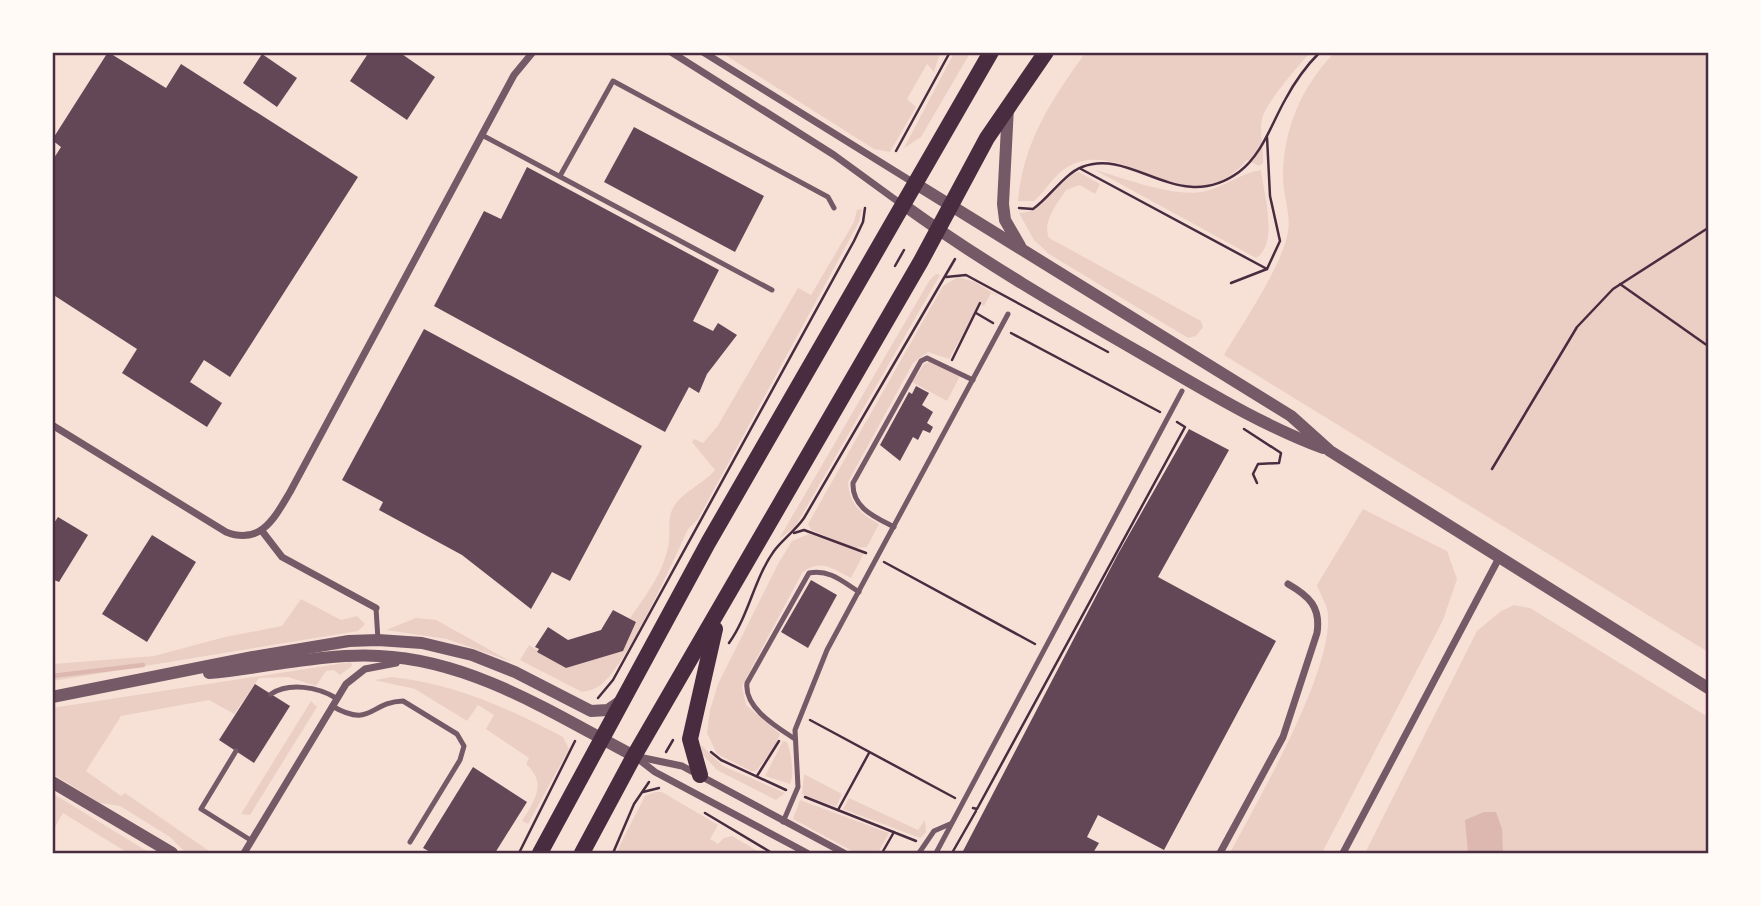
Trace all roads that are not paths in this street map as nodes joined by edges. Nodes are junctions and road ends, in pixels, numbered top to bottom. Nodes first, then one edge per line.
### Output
1 (533, 52) edge
2 (671, 52) edge
3 (703, 52) edge
4 (991, 52) edge
5 (1046, 52) edge
6 (1008, 104) junction
7 (482, 135) junction
8 (560, 176) junction
9 (916, 184) junction
10 (950, 204) junction
11 (905, 206) junction
12 (834, 208) dead end
13 (937, 230) junction
14 (1027, 254) junction
15 (772, 290) dead end
16 (1008, 314) dead end
17 (972, 380) junction
18 (1182, 391) dead end
19 (52, 425) edge
20 (1330, 451) junction
21 (894, 527) junction
22 (262, 531) junction
23 (1499, 558) junction
24 (1288, 584) dead end
25 (859, 592) junction
26 (376, 608) joint
27 (720, 609) junction
28 (378, 639) junction
29 (421, 663) junction
30 (158, 677) junction
31 (1709, 688) edge
32 (271, 694) dead end
33 (52, 697) edge
34 (337, 698) junction
35 (624, 699) junction
36 (332, 706) junction
37 (601, 739) junction
38 (795, 739) junction
39 (236, 751) dead end
40 (634, 756) junction
41 (700, 775) junction
42 (52, 782) edge
43 (783, 822) junction
44 (950, 824) junction
45 (252, 841) junction
46 (410, 842) dead end
47 (172, 853) edge
48 (244, 853) edge
49 (540, 853) edge
50 (582, 853) edge
51 (807, 853) edge
52 (844, 853) edge
53 (919, 853) edge
54 (936, 853) edge
55 (1220, 853) edge
56 (1343, 853) edge

1 - 7 street
2 - 11 street
3 - 9 street
4 - 9 main road
5 - 6 main road
6 - 10 main road
6 - 14 street
7 - 8 lane
7 - 22 street
8 - 12 lane
8 - 15 lane
9 - 10 street
9 - 11 main road
10 - 13 main road
10 - 14 street
11 - 13 street
11 - 35 main road
13 - 20 street
13 - 27 main road
14 - 20 street
16 - 17 lane
17 - 21 lane
17 - 21 lane
18 - 44 lane
19 - 22 street
20 - 23 street
21 - 25 lane
22 - 26 street
23 - 31 street
23 - 56 street
24 - 55 street
25 - 38 lane
25 - 38 lane
26 - 28 lane
27 - 40 main road
27 - 41 main road
28 - 30 street
28 - 35 street
29 - 30 street
29 - 34 street
29 - 37 street
30 - 33 street
32 - 34 lane
34 - 36 street
35 - 37 main road
36 - 45 street
36 - 46 lane
37 - 40 street
37 - 49 main road
38 - 43 lane
39 - 45 lane
40 - 41 street
40 - 50 main road
40 - 51 street
41 - 43 street
42 - 47 street
43 - 52 street
44 - 53 lane
44 - 54 lane
45 - 48 street

